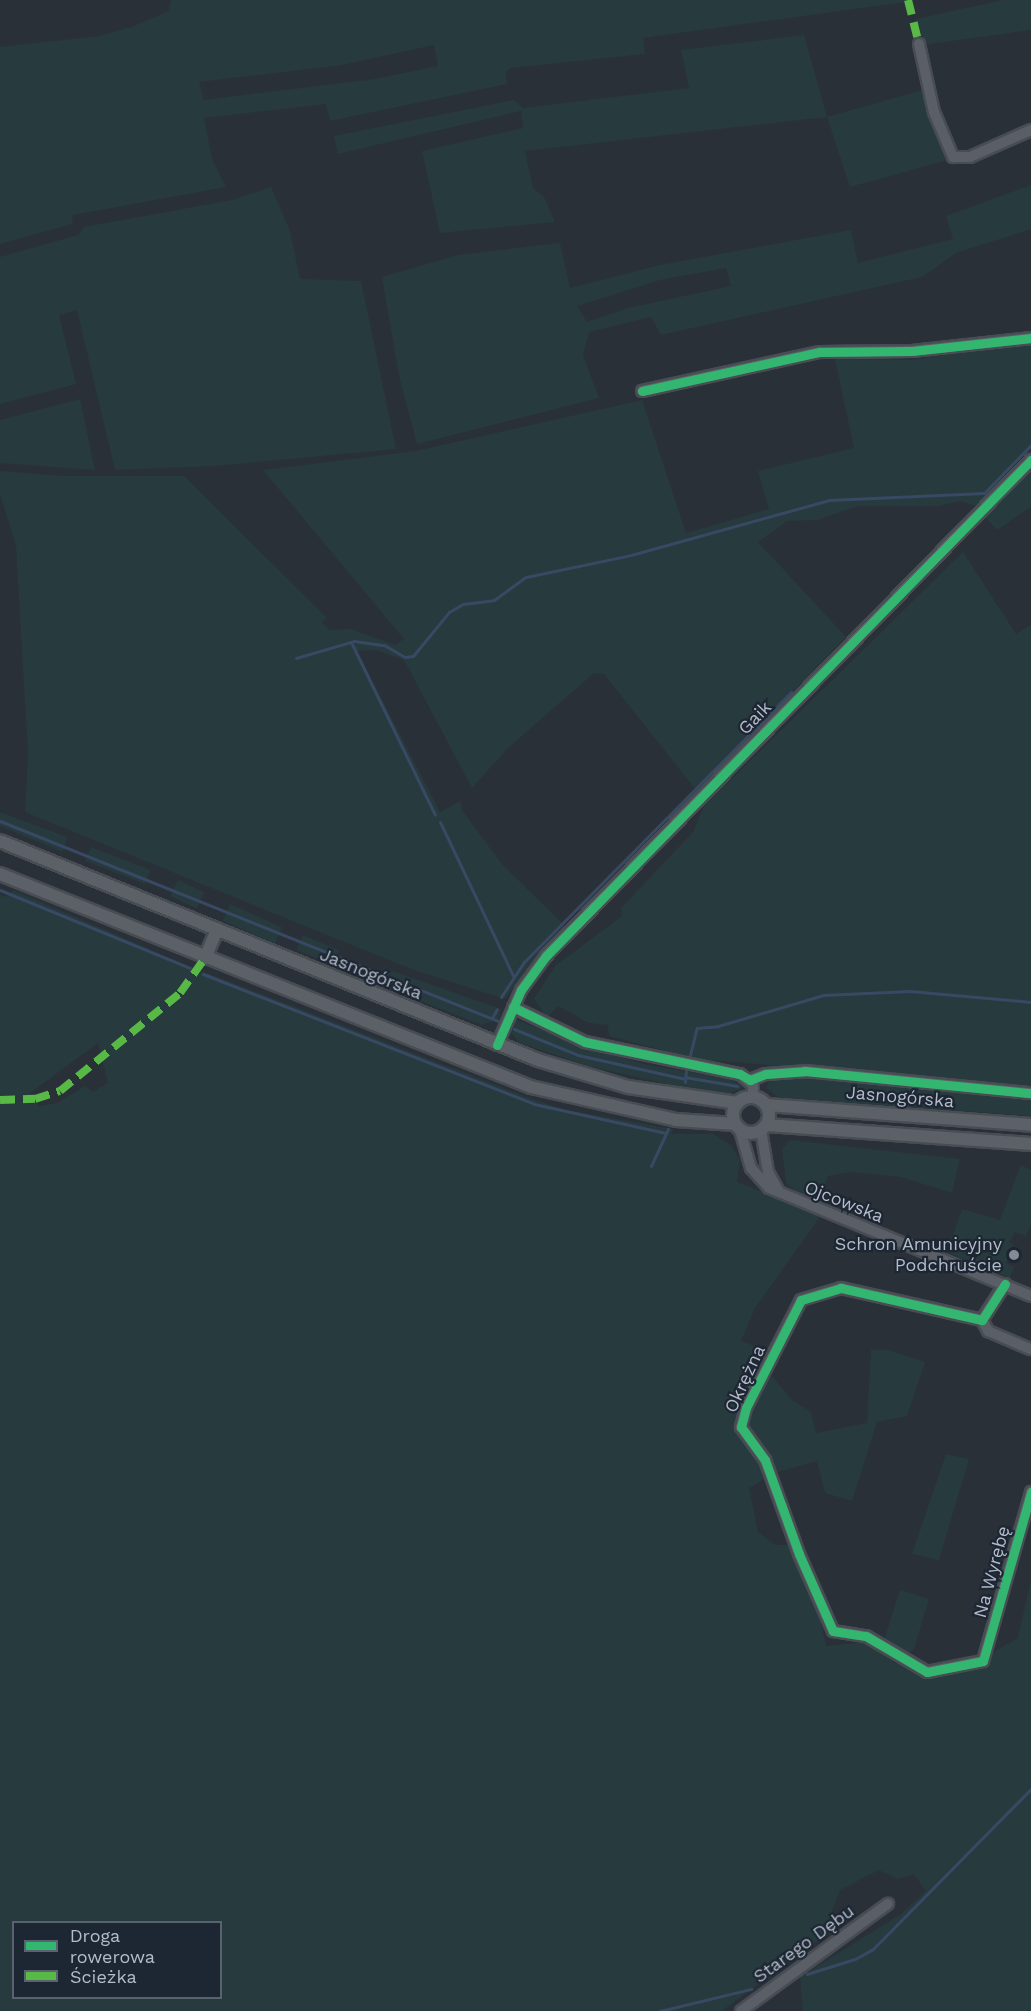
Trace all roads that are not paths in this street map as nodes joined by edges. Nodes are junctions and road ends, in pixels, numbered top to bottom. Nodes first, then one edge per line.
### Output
1 (919, 44) dead end
2 (1031, 130) edge
3 (1031, 338) edge
4 (642, 391) dead end
5 (1031, 460) edge
6 (0, 842) edge
7 (0, 874) edge
8 (217, 930) junction
9 (205, 958) junction
10 (513, 1007) junction
11 (497, 1045) junction
12 (750, 1080) junction
13 (1031, 1093) edge
14 (753, 1097) junction
15 (738, 1102) junction
16 (766, 1106) junction
17 (1031, 1125) edge
18 (738, 1126) junction
19 (764, 1127) junction
20 (1031, 1144) edge
21 (779, 1192) junction
22 (1005, 1284) junction
23 (1031, 1296) edge
24 (982, 1320) junction
25 (1030, 1349) edge
26 (1031, 1492) edge
27 (983, 1661) joint
28 (888, 1904) dead end
29 (741, 2011) edge

1 - 2 street
3 - 4 street
5 - 10 street, Gaik
6 - 8 main road, Jasnogórska
7 - 9 main road
8 - 9 main road
8 - 11 main road, Jasnogórska
9 - 18 main road
10 - 11 street, Gaik
10 - 12 street
11 - 15 main road, Jasnogórska
12 - 13 street
12 - 14 street
14 - 15 main road
14 - 16 main road
15 - 18 main road
16 - 17 main road, Jasnogórska
16 - 19 main road
18 - 19 main road
18 - 21 street, Ojcowska
19 - 20 main road, Jasnogórska
19 - 21 street, Ojcowska
21 - 22 street, Ojcowska
22 - 23 street, Ojcowska
22 - 24 street
24 - 25 street, Okrężna
24 - 27 street, Okrężna
26 - 27 street, Na Wyrębę
28 - 29 street, Starego Dębu

